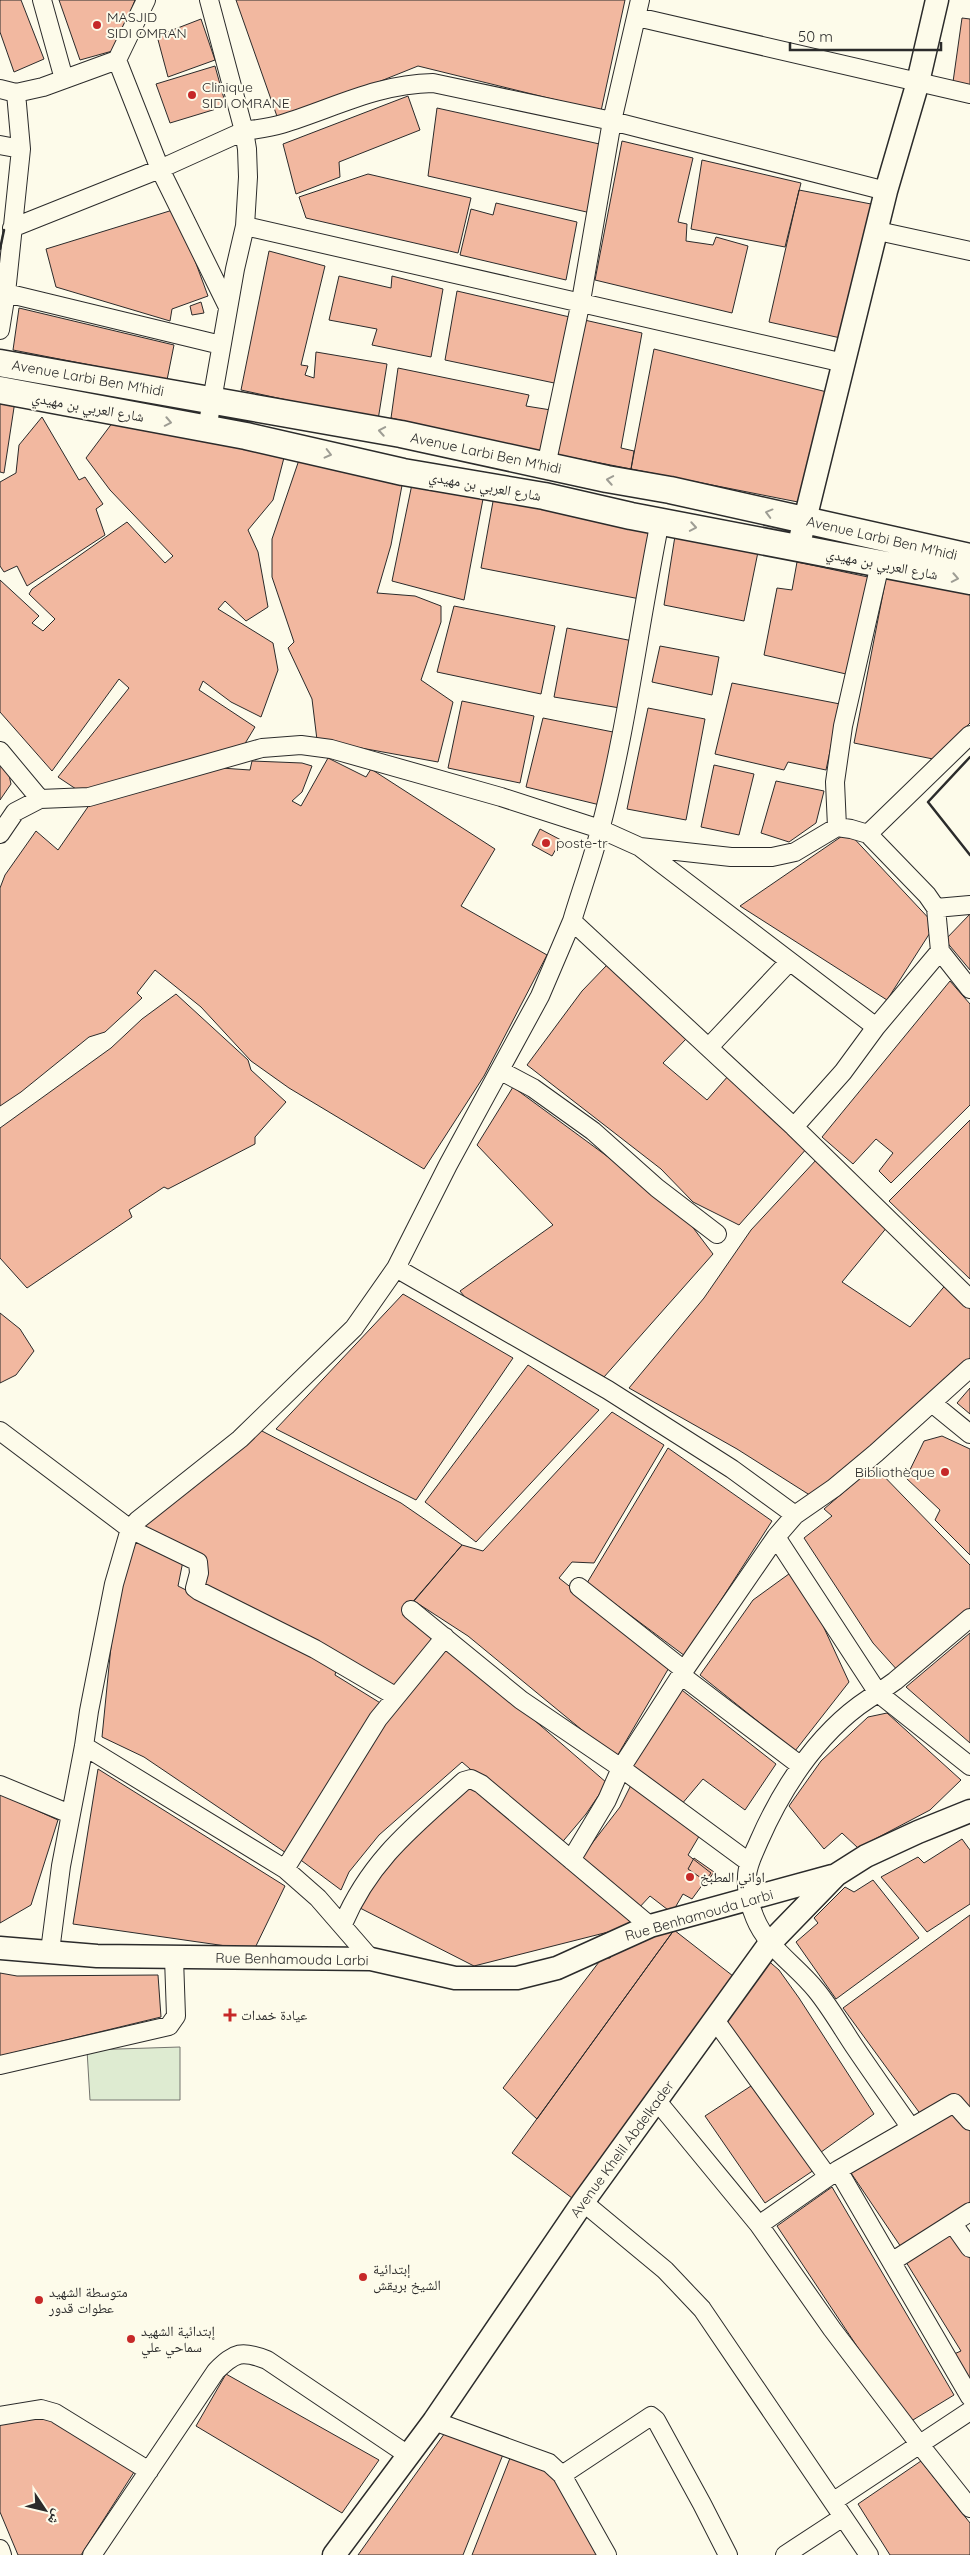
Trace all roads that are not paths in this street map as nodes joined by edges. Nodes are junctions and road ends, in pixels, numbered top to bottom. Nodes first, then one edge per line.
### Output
1 (42, 0) edge
2 (146, 0) edge
3 (209, 0) edge
4 (937, 0) edge
5 (638, 8) edge
6 (117, 60) junction
7 (64, 79) junction
8 (918, 82) junction
9 (8, 91) edge
10 (970, 94) edge
11 (612, 121) junction
12 (244, 131) junction
13 (0, 145) edge
14 (21, 149) junction
15 (160, 169) junction
16 (886, 191) junction
17 (246, 226) junction
18 (12, 228) junction
19 (878, 231) junction
20 (970, 251) edge
21 (6, 293) junction
22 (580, 301) junction
23 (228, 307) junction
24 (0, 330) edge
25 (221, 345) junction
26 (0, 363) edge
27 (844, 363) junction
28 (0, 390) edge
29 (212, 399) junction
30 (207, 429) junction
31 (546, 466) junction
32 (807, 520) junction
33 (660, 521) junction
34 (798, 548) junction
35 (970, 557) edge
36 (880, 564) junction
37 (970, 581) edge
38 (970, 735) edge
39 (0, 750) edge
40 (40, 799) junction
41 (837, 827) junction
42 (600, 829) junction
43 (0, 834) edge
44 (868, 834) junction
45 (640, 847) junction
46 (970, 905) edge
47 (936, 908) junction
48 (572, 921) junction
49 (940, 951) junction
50 (789, 962) junction
51 (970, 989) edge
52 (876, 1027) junction
53 (709, 1047) junction
54 (502, 1070) junction
55 (794, 1127) junction
56 (717, 1234) dead end
57 (396, 1268) junction
58 (970, 1299) edge
59 (970, 1368) edge
60 (932, 1403) junction
61 (0, 1431) edge
62 (970, 1434) edge
63 (794, 1515) junction
64 (130, 1529) junction
65 (776, 1537) junction
66 (579, 1587) dead end
67 (411, 1610) dead end
68 (970, 1618) edge
69 (445, 1637) junction
70 (683, 1672) junction
71 (878, 1692) junction
72 (395, 1696) junction
73 (84, 1746) junction
74 (801, 1766) junction
75 (970, 1766) edge
76 (620, 1768) junction
77 (0, 1785) edge
78 (970, 1811) edge
79 (70, 1814) junction
80 (570, 1860) junction
81 (750, 1863) junction
82 (285, 1869) junction
83 (836, 1875) junction
84 (749, 1900) junction
85 (343, 1924) junction
86 (650, 1926) junction
87 (770, 1943) junction
88 (0, 1948) edge
89 (50, 1952) junction
90 (174, 1958) junction
91 (371, 1959) junction
92 (715, 2020) junction
93 (0, 2065) edge
94 (657, 2101) junction
95 (970, 2121) edge
96 (911, 2128) junction
97 (833, 2174) junction
98 (583, 2202) junction
99 (970, 2212) edge
100 (953, 2224) junction
101 (759, 2225) junction
102 (970, 2248) edge
103 (893, 2261) junction
104 (970, 2397) edge
105 (970, 2411) edge
106 (0, 2416) edge
107 (434, 2421) junction
108 (920, 2445) junction
109 (408, 2455) junction
110 (149, 2471) junction
111 (562, 2475) junction
112 (834, 2501) junction
113 (970, 2508) edge
114 (843, 2517) junction
115 (0, 2549) edge
116 (2, 2555) edge
117 (92, 2555) edge
118 (334, 2555) edge
119 (607, 2555) edge
120 (728, 2555) edge
121 (785, 2555) edge
122 (869, 2555) edge

1 - 7 street
2 - 6 street
3 - 12 street
4 - 8 street
5 - 8 street
5 - 11 street
6 - 7 street
6 - 15 street
7 - 9 street
8 - 10 street
8 - 16 street
9 - 14 street
11 - 12 street
11 - 16 street
11 - 22 street
12 - 15 street
12 - 17 street
13 - 14 street
14 - 18 street
15 - 18 street
15 - 23 street
16 - 19 street
17 - 22 street
17 - 23 street
18 - 21 street
19 - 20 street
19 - 27 street
21 - 24 street
21 - 25 street
22 - 27 street
22 - 31 street
23 - 25 street
25 - 29 street
26 - 29 main road, Avenue Larbi Ben M'hidi
27 - 32 street
28 -> 30 main road, شارع العربي بن مهيدي
29 - 30 street
31 -> 29 main road, Avenue Larbi Ben M'hidi
30 -> 33 main road, شارع العربي بن مهيدي
32 -> 31 main road, Avenue Larbi Ben M'hidi
32 - 34 street
32 - 35 main road, Avenue Larbi Ben M'hidi
33 -> 34 main road, شارع العربي بن مهيدي
33 - 42 street
34 - 36 main road, شارع العربي بن مهيدي
36 -> 37 main road, شارع العربي بن مهيدي
36 - 41 street
38 - 44 street
39 - 40 street
40 - 42 street
40 - 43 street
41 - 44 street
41 - 45 street
42 - 45 street
42 - 48 street
44 - 47 street
45 - 50 street
46 - 47 street
47 - 49 street
48 - 53 street
48 - 54 street
49 - 51 street
49 - 52 street
50 - 52 street
50 - 53 street
52 - 55 street
53 - 55 street
54 - 56 street
54 - 57 street
55 - 58 street
57 - 63 street
57 - 64 street
59 - 60 street
60 - 62 street
60 - 63 street
61 - 64 street
63 - 65 street
64 - 72 street
64 - 73 street
65 - 70 street
65 - 71 street
66 - 70 street
67 - 69 street
68 - 71 street
69 - 72 street
69 - 76 street
70 - 74 street
70 - 76 street
71 - 74 street
71 - 75 street
72 - 82 street
73 - 79 street
73 - 82 street
74 - 81 street
76 - 80 street
76 - 81 street
77 - 79 street
78 - 83 street, Avenue Khelil Abdelkader
79 - 89 street
80 - 85 street
80 - 86 street
81 - 84 street
82 - 85 street
83 - 84 street, Rue Benhamouda Larbi
83 - 87 street, Avenue Khelil Abdelkader
84 - 86 street, Rue Benhamouda Larbi
84 - 87 street
85 - 91 street
86 - 91 street, Rue Benhamouda Larbi
87 - 92 street, Avenue Khelil Abdelkader
87 - 96 street
88 - 89 street, Rue Benhamouda Larbi
89 - 90 street, Rue Benhamouda Larbi
90 - 91 street, Rue Benhamouda Larbi
90 - 93 street
92 - 94 street, Avenue Khelil Abdelkader
92 - 97 street
94 - 98 street, Avenue Khelil Abdelkader
94 - 101 street
95 - 96 street
96 - 97 street
97 - 101 street
97 - 103 street
98 - 107 street, Avenue Khelil Abdelkader
98 - 112 street
99 - 100 street
100 - 102 street
100 - 103 street
101 - 108 street
103 - 104 street
105 - 108 street
106 - 110 street
107 - 109 street, Avenue Khelil Abdelkader
107 - 111 street
108 - 112 street
108 - 113 street
109 - 110 street
109 - 118 street, Avenue Khelil Abdelkader
110 - 117 street
111 - 119 street
111 - 120 street
112 - 114 street
114 - 121 street
114 - 122 street
115 - 116 street

